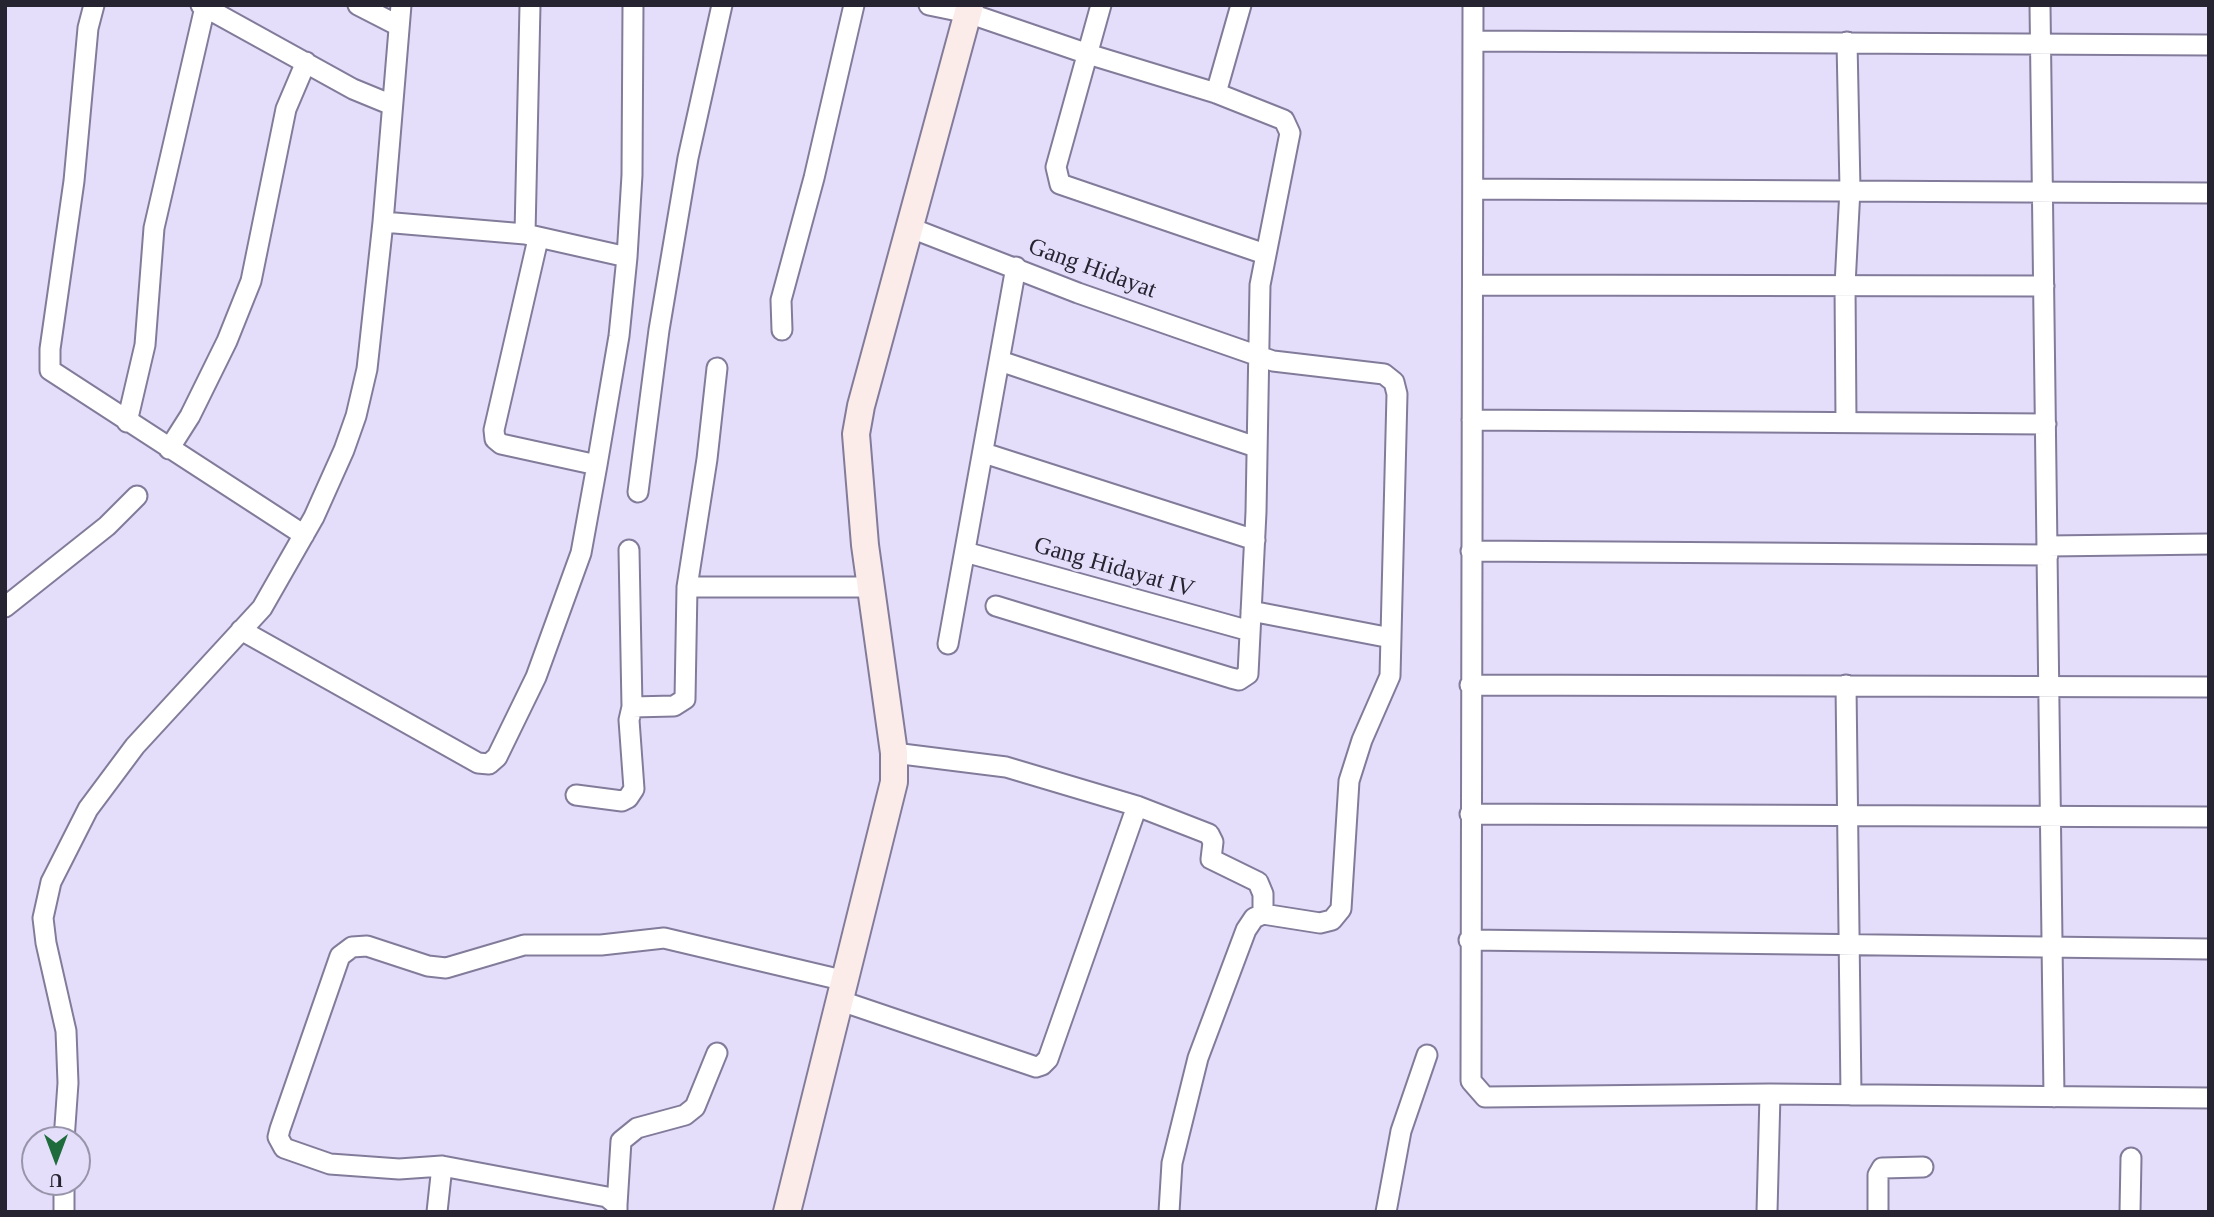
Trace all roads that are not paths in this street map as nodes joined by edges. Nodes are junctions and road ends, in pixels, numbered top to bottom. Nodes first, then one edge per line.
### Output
1 (94, 5) edge
2 (358, 5) edge
3 (401, 5) edge
4 (530, 5) edge
5 (633, 5) edge
6 (722, 5) edge
7 (854, 5) edge
8 (929, 5) edge
9 (1101, 5) edge
10 (1241, 5) edge
11 (1473, 5) edge
12 (2040, 5) edge
13 (203, 6) edge
14 (969, 9) edge
15 (399, 26) junction
16 (1473, 41) junction
17 (1847, 41) junction
18 (2040, 42) junction
19 (2209, 45) edge
20 (1088, 54) junction
21 (306, 62) junction
22 (1216, 93) junction
23 (392, 105) junction
24 (1473, 189) junction
25 (1850, 190) junction
26 (2043, 190) junction
27 (2209, 193) edge
28 (383, 222) junction
29 (911, 228) junction
30 (531, 237) junction
31 (1265, 254) junction
32 (627, 257) junction
33 (1016, 267) junction
34 (1473, 285) junction
35 (1845, 285) junction
36 (2044, 286) junction
37 (782, 330) dead end
38 (1258, 353) junction
39 (1000, 362) junction
40 (717, 368) dead end
41 (1472, 420) junction
42 (127, 422) junction
43 (1846, 422) junction
44 (2046, 424) junction
45 (1256, 447) junction
46 (169, 449) junction
47 (984, 453) junction
48 (597, 465) junction
49 (638, 492) dead end
50 (137, 496) dead end
51 (304, 535) junction
52 (1255, 540) junction
53 (2209, 544) edge
54 (629, 550) dead end
55 (2048, 550) junction
56 (1471, 551) junction
57 (965, 552) junction
58 (687, 587) junction
59 (871, 587) junction
60 (996, 606) dead end
61 (5, 607) edge
62 (1251, 611) junction
63 (241, 629) junction
64 (1251, 631) junction
65 (1391, 638) junction
66 (948, 644) dead end
67 (1470, 685) junction
68 (1846, 685) junction
69 (2048, 685) junction
70 (2209, 687) edge
71 (632, 707) junction
72 (894, 753) junction
73 (576, 795) dead end
74 (1137, 806) junction
75 (1470, 814) junction
76 (1847, 816) junction
77 (2050, 816) junction
78 (2209, 817) edge
79 (1263, 914) junction
80 (1469, 940) junction
81 (1850, 945) junction
82 (2052, 948) junction
83 (2209, 949) edge
84 (843, 991) junction
85 (717, 1053) dead end
86 (1427, 1055) dead end
87 (1770, 1094) junction
88 (1851, 1095) junction
89 (2054, 1097) junction
90 (2209, 1098) edge
91 (65, 1126) edge
92 (2130, 1158) dead end
93 (442, 1166) junction
94 (1923, 1167) dead end
95 (617, 1209) edge
96 (438, 1212) edge
97 (788, 1212) edge
98 (1169, 1212) edge
99 (1386, 1212) edge
100 (1767, 1212) edge
101 (1878, 1212) edge
102 (2130, 1212) edge

1 - 42 street
2 - 15 street
3 - 15 street
4 - 30 street
5 - 32 street
6 - 49 street
7 - 37 street
8 - 14 street
9 - 20 street
10 - 22 street
11 - 16 street
12 - 18 street
13 - 21 street
13 - 42 street
14 - 20 street
14 - 29 street
15 - 23 street
16 - 17 street
16 - 24 street
17 - 18 street
17 - 25 street
18 - 19 street
18 - 26 street
20 - 22 street
20 - 31 street
21 - 23 street
21 - 46 street
22 - 31 street
23 - 28 street
24 - 25 street
24 - 34 street
25 - 26 street
25 - 35 street
26 - 27 street
26 - 36 street
28 - 30 street
28 - 51 street
29 - 33 street, Gang Hidayat
29 - 59 street
30 - 32 street
30 - 48 street
31 - 38 street
32 - 48 street
33 - 38 street, Gang Hidayat
33 - 39 street
34 - 35 street
34 - 41 street
35 - 36 street
35 - 43 street
36 - 44 street
38 - 45 street
38 - 65 street, Gang Hidayat
39 - 45 street
39 - 47 street
40 - 58 street
41 - 43 street
41 - 56 street
42 - 46 street
43 - 44 street
44 - 55 street
45 - 52 street
46 - 51 street
47 - 52 street
47 - 57 street
48 - 63 street
50 - 61 street
51 - 63 street
52 - 62 street
53 - 55 street
54 - 71 street
55 - 56 street
55 - 69 street
56 - 67 street
57 - 64 street, Gang Hidayat IV
57 - 66 street
58 - 59 street
58 - 71 street
59 - 72 street
60 - 64 street
62 - 64 street
62 - 65 street
63 - 91 street
65 - 79 street
67 - 68 street
67 - 75 street
68 - 69 street
68 - 76 street
69 - 70 street
69 - 77 street
71 - 73 street
72 - 74 street
72 - 84 street
74 - 79 street
74 - 84 street
75 - 76 street
75 - 80 street
76 - 77 street
76 - 81 street
77 - 78 street
77 - 82 street
79 - 98 street
80 - 81 street
80 - 87 street
81 - 82 street
81 - 88 street
82 - 83 street
82 - 89 street
84 - 93 street
84 - 97 street
85 - 95 street
86 - 99 street
87 - 88 street
87 - 100 street
88 - 89 street
89 - 90 street
92 - 102 street
93 - 95 street
93 - 96 street
94 - 101 street

